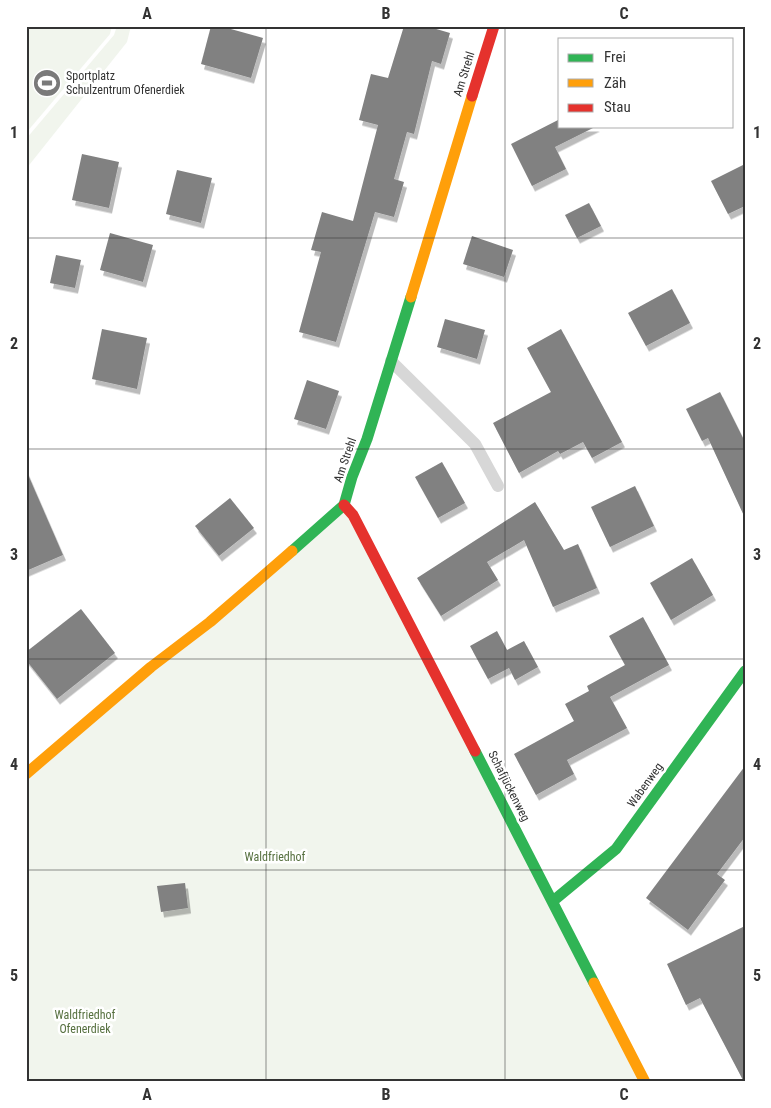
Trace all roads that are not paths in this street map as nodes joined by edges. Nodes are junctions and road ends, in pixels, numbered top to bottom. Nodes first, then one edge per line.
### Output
1 (494, 26) edge
2 (391, 360) junction
3 (498, 486) dead end
4 (344, 506) junction
5 (745, 671) edge
6 (26, 774) edge
7 (552, 901) junction
8 (645, 1082) edge

1 - 2 street, Am Strehl
2 - 3 lane
2 - 4 street, Am Strehl
4 - 6 street
4 - 7 street, Schafjückenweg
5 - 7 street, Wabenweg
7 - 8 street, Schafjückenweg

